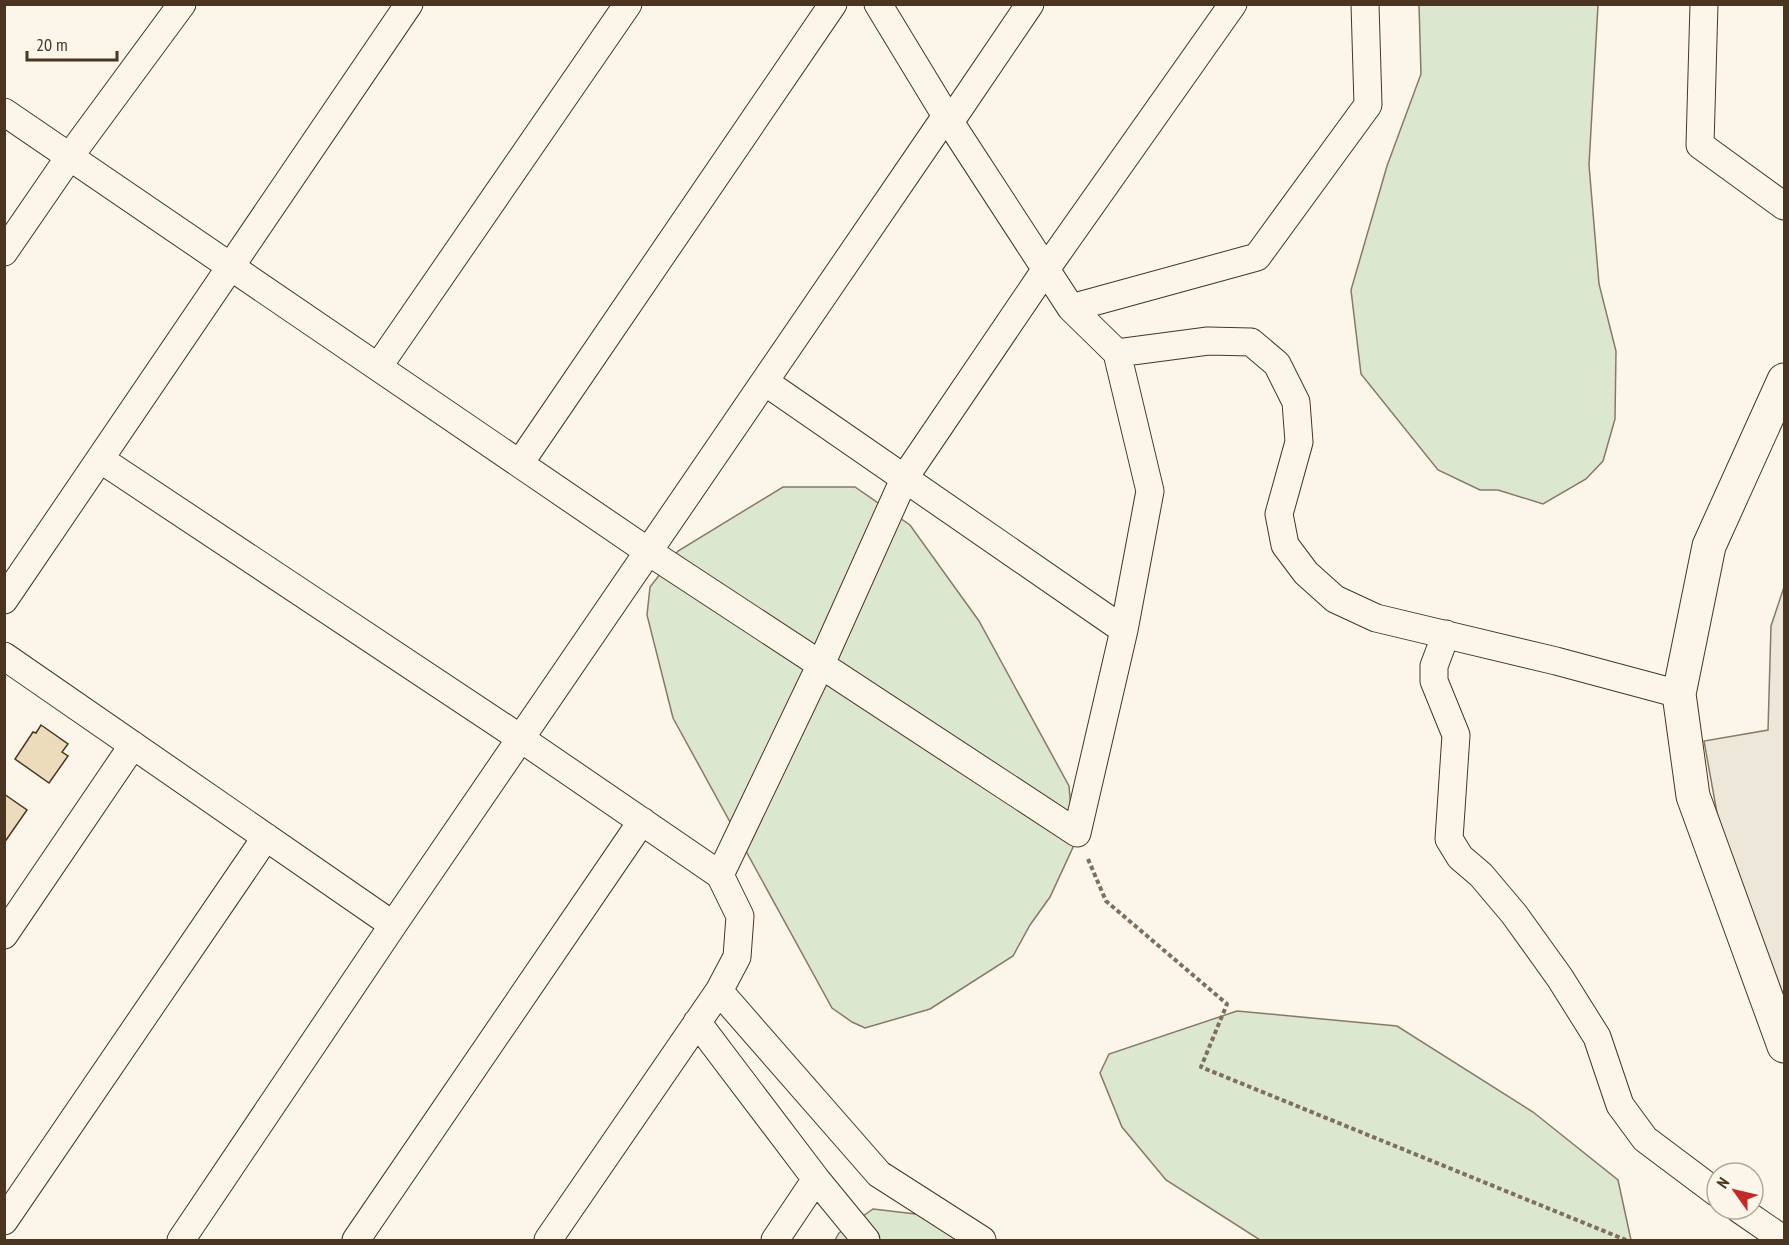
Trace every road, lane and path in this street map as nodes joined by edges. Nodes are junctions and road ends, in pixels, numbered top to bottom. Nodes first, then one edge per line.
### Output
1 (182, 4) edge
2 (409, 4) edge
3 (628, 4) edge
4 (833, 4) edge
5 (878, 4) edge
6 (1030, 4) edge
7 (1233, 4) edge
8 (1365, 4) edge
9 (1704, 4) edge
10 (4, 112) edge
11 (948, 119) junction
12 (70, 156) junction
13 (1785, 206) edge
14 (4, 252) edge
15 (231, 266) junction
16 (1046, 269) junction
17 (1071, 308) junction
18 (1117, 353) junction
19 (378, 367) junction
20 (1785, 380) edge
21 (765, 381) junction
22 (100, 459) junction
23 (520, 463) junction
24 (905, 477) junction
25 (649, 552) junction
26 (4, 600) edge
27 (1124, 630) junction
28 (1446, 634) junction
29 (4, 656) edge
30 (821, 664) junction
31 (1679, 694) junction
32 (520, 738) junction
33 (133, 745) junction
34 (642, 821) junction
35 (1077, 833) junction
36 (266, 837) junction
37 (720, 875) junction
38 (393, 925) junction
39 (4, 935) edge
40 (718, 992) junction
41 (697, 1022) junction
42 (1785, 1046) edge
43 (816, 1179) junction
44 (1705, 1184) edge
45 (4, 1221) edge
46 (1756, 1221) edge
47 (181, 1240) edge
48 (356, 1240) edge
49 (548, 1240) edge
50 (775, 1240) edge
51 (867, 1240) edge
52 (982, 1240) edge
53 (1626, 1240) edge
54 (1784, 1240) edge

1 - 12 street
2 - 15 street
3 - 19 street
4 - 23 street
5 - 11 street
6 - 11 street
7 - 16 street
8 - 17 street
9 - 13 street
10 - 12 street
11 - 16 street
11 - 21 street
12 - 14 street
12 - 15 street
15 - 19 street
15 - 22 street
16 - 17 street
16 - 24 street
17 - 18 street
18 - 27 street
18 - 28 street
19 - 23 street
20 - 31 street
21 - 24 street
21 - 25 street
22 - 26 street
22 - 32 street
23 - 25 street
24 - 27 street
24 - 30 street
25 - 30 street
25 - 32 street
27 - 35 street
28 - 31 street
28 - 44 street
29 - 33 street
30 - 35 street
30 - 37 street
31 - 42 street
32 - 34 street
32 - 38 street
33 - 36 street
33 - 39 street
34 - 37 street
34 - 48 street
35 - 53 path
36 - 38 street
36 - 45 street
37 - 40 street
38 - 47 street
40 - 41 street
40 - 52 street
41 - 43 street
41 - 49 street
43 - 50 street
43 - 51 street
46 - 54 street

